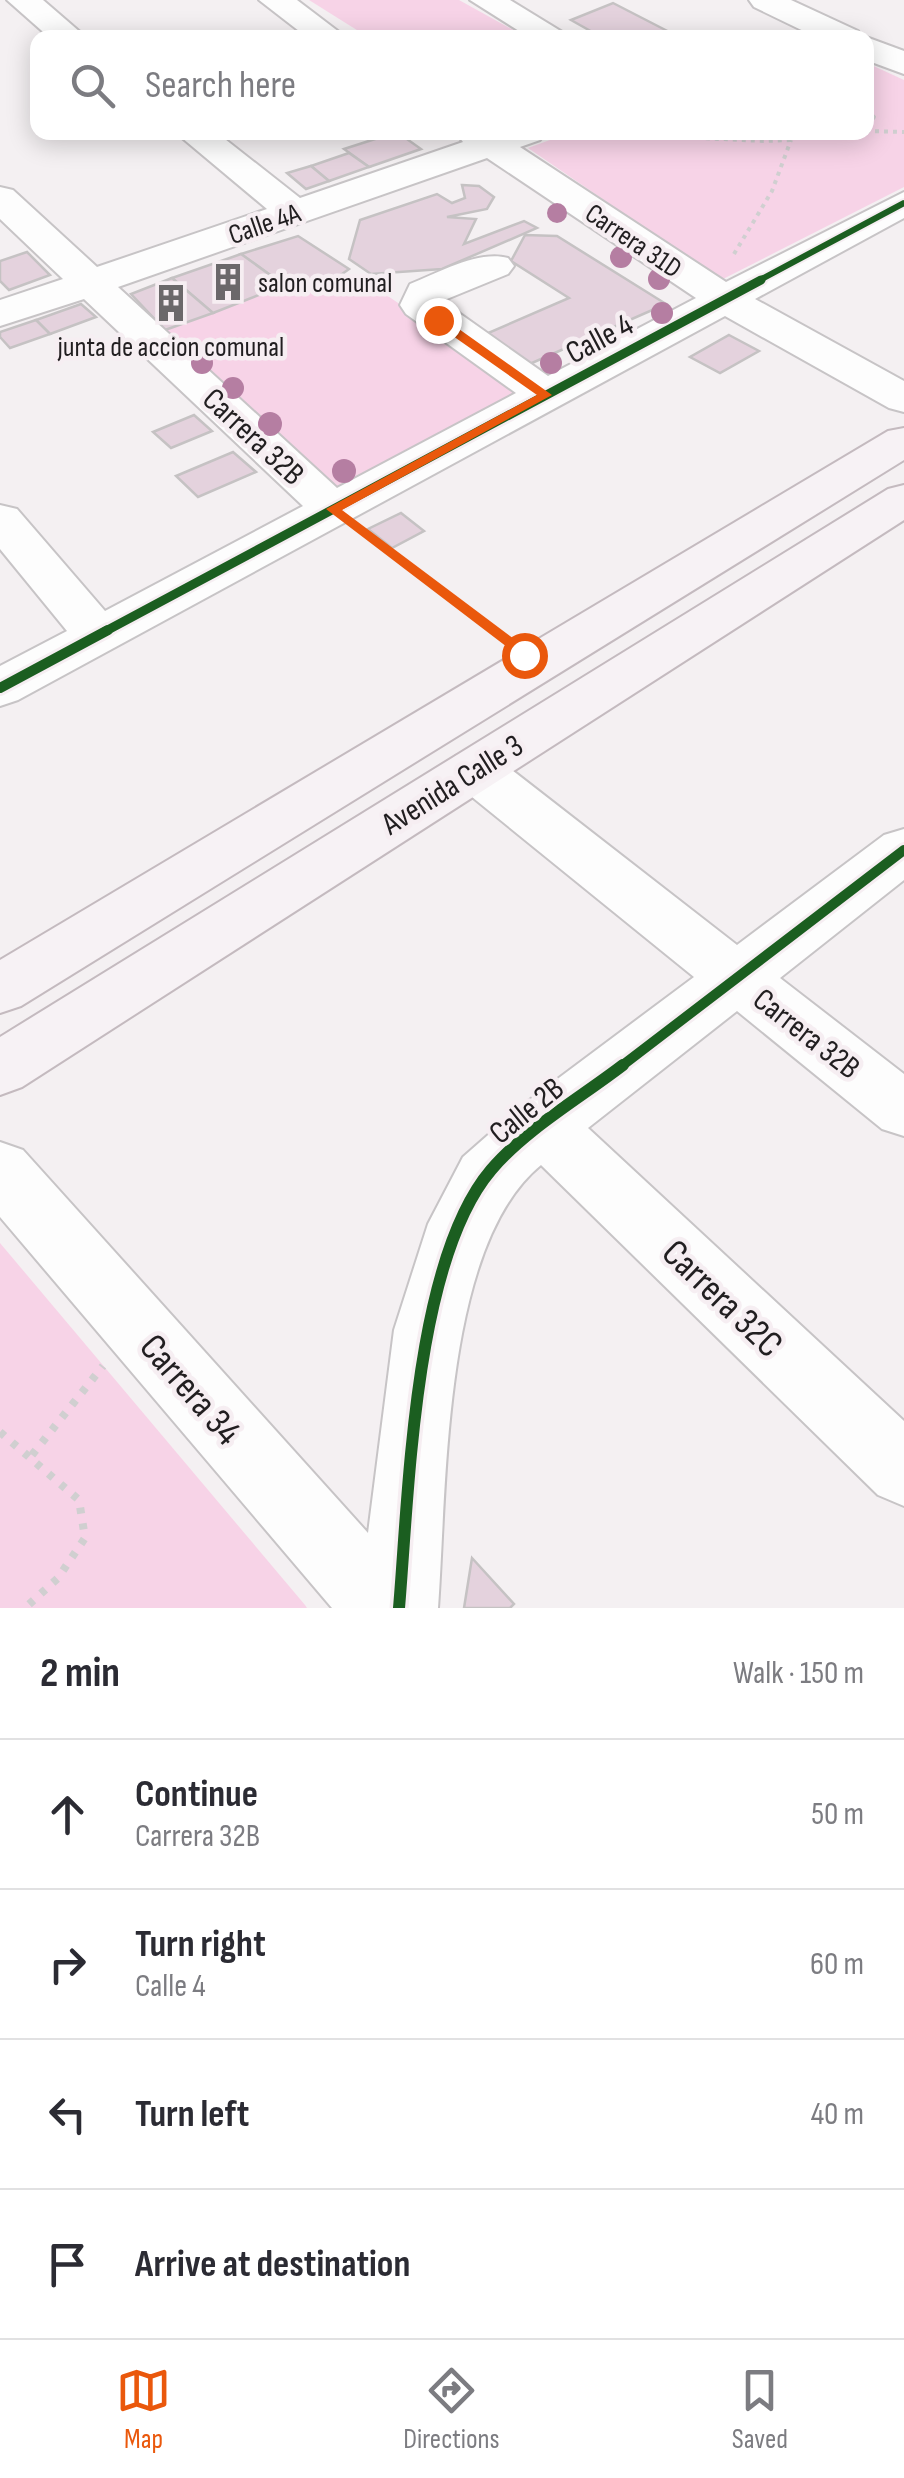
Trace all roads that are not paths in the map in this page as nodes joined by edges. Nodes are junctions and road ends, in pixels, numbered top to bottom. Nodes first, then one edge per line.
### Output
1 (23, 0) edge
2 (276, 0) edge
3 (486, 0) edge
4 (765, 0) edge
5 (61, 30) edge
6 (319, 30) edge
7 (541, 30) edge
8 (829, 30) edge
9 (874, 51) edge
10 (904, 64) edge
11 (202, 140) edge
12 (489, 140) edge
13 (501, 140) edge
14 (0, 198) edge
15 (904, 203) edge
16 (295, 212) junction
17 (504, 277) dead end
18 (89, 283) junction
19 (718, 295) junction
20 (0, 314) edge
21 (546, 395) junction
22 (904, 400) edge
23 (904, 441) edge
24 (904, 498) edge
25 (333, 509) junction
26 (0, 519) edge
27 (98, 636) junction
28 (0, 688) edge
29 (475, 770) junction
30 (904, 850) edge
31 (737, 978) junction
32 (0, 989) edge
33 (0, 1069) edge
34 (904, 1110) edge
35 (543, 1126) junction
36 (0, 1170) edge
37 (904, 1470) edge
38 (383, 1608) edge
39 (399, 1608) edge

1 - 5 street
2 - 6 street
3 - 7 street
4 - 8 street
9 - 10 street
11 - 16 street
12 - 16 street, Calle 4A
13 - 19 street, Carrera 31D
14 - 18 street, Carrera 32B
15 - 19 street, Calle 4
16 - 18 street, Calle 4A
17 - 21 street
18 - 20 street, Calle 4A
18 - 25 street, Carrera 32B
19 - 21 street, Calle 4
19 - 22 street, Carrera 31D
21 - 25 street, Calle 4
23 - 32 main road, Avenida Calle 3
24 - 29 main road, Avenida Calle 3
25 - 27 street, Calle 4
26 - 27 street
27 - 28 street, Calle 4
29 - 31 street, Carrera 32B
29 - 33 main road, Avenida Calle 3
30 - 31 street, Calle 2B
31 - 34 street, Carrera 32B
31 - 35 street, Calle 2B
35 - 37 street, Carrera 32C
35 - 39 street, Calle 2B
36 - 38 street, Carrera 34

